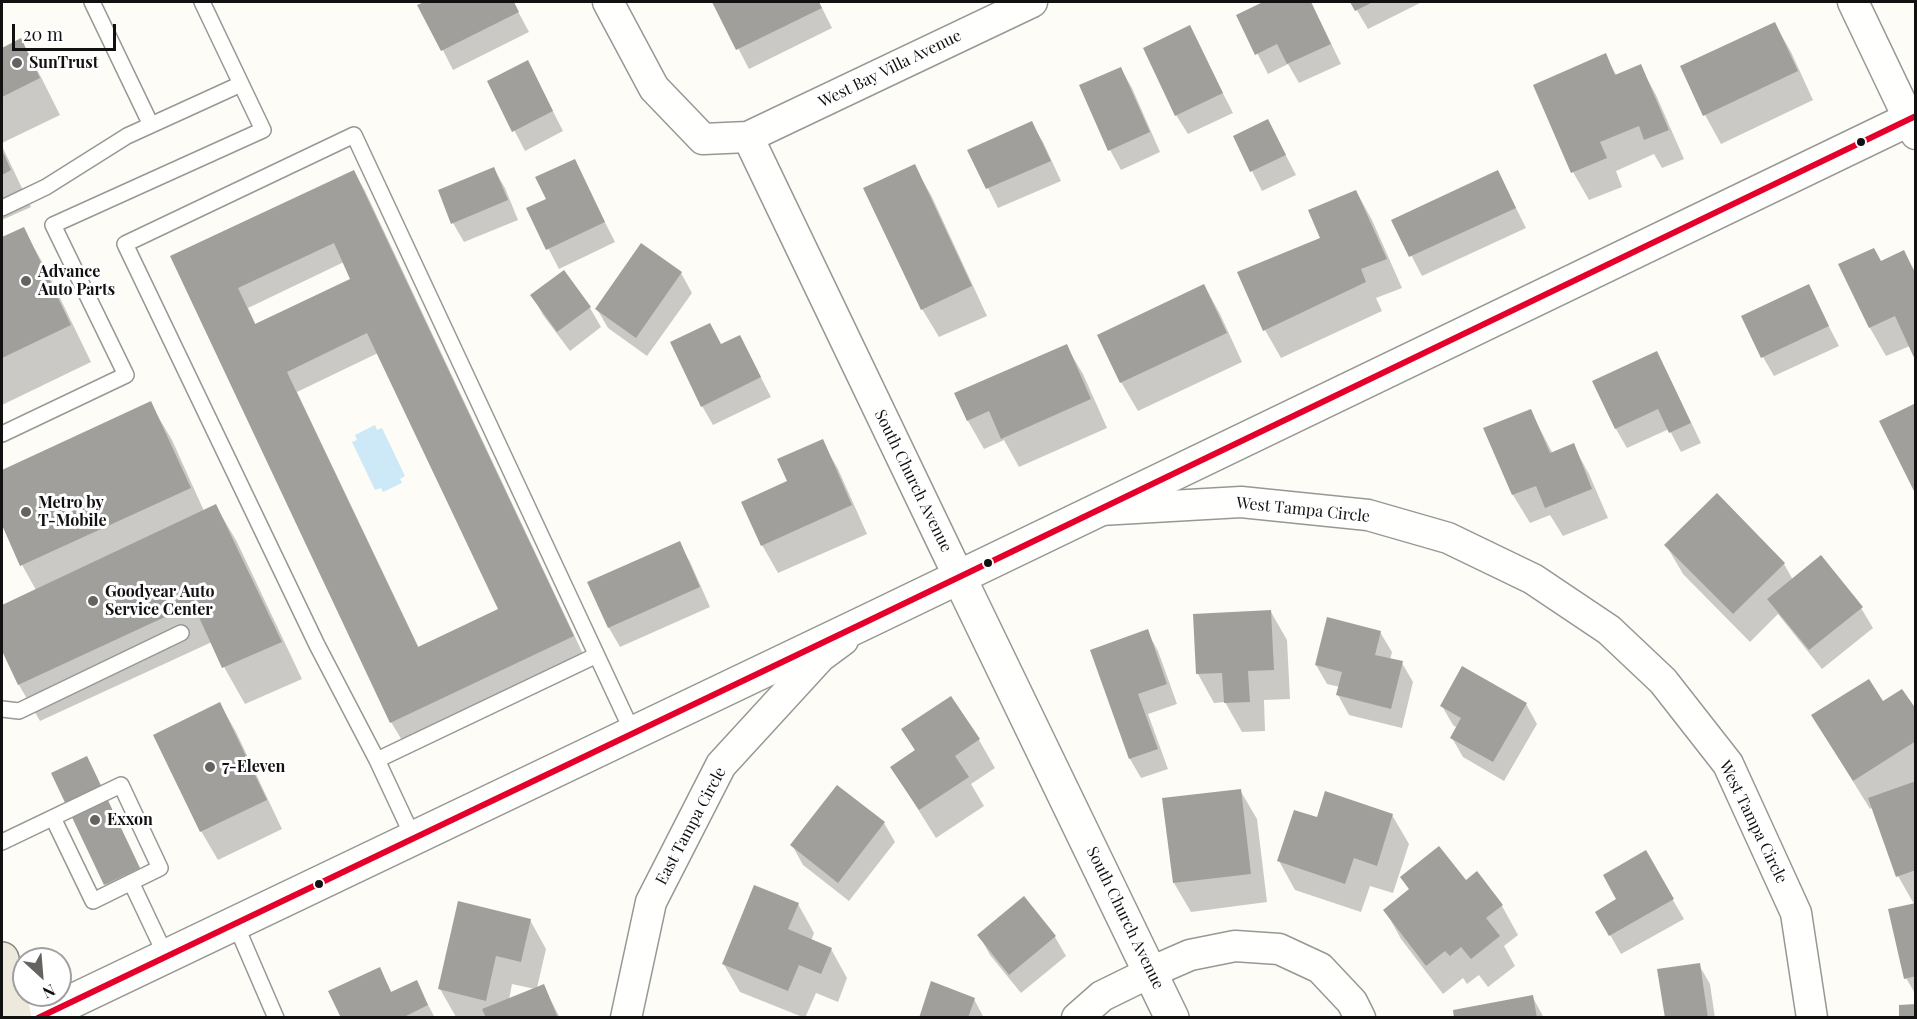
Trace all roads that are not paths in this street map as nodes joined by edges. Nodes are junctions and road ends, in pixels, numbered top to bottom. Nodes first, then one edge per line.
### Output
1 (92, 2) edge
2 (202, 2) edge
3 (608, 2) edge
4 (1032, 2) edge
5 (1853, 2) edge
6 (241, 84) junction
7 (1913, 123) edge
8 (151, 125) junction
9 (748, 137) junction
10 (2, 208) edge
11 (2, 434) edge
12 (1097, 510) junction
13 (959, 577) junction
14 (870, 620) junction
15 (181, 633) dead end
16 (595, 656) junction
17 (2, 709) edge
18 (633, 733) junction
19 (377, 760) junction
20 (53, 818) junction
21 (413, 837) junction
22 (2, 842) edge
23 (131, 882) junction
24 (235, 923) junction
25 (166, 956) junction
26 (2, 959) edge
27 (1151, 972) junction
28 (2, 1005) edge
29 (13, 1017) edge
30 (37, 1017) edge
31 (276, 1017) edge
32 (626, 1017) edge
33 (1077, 1017) edge
34 (1172, 1017) edge
35 (1360, 1017) edge
36 (1812, 1017) edge

1 - 8 lane
2 - 6 lane
3 - 9 street
4 - 9 street, West Bay Villa Avenue
5 - 7 street
6 - 8 lane
6 - 11 lane
7 - 12 street
8 - 10 lane
9 - 13 street, South Church Avenue
12 - 13 street
12 - 36 street, West Tampa Circle
13 - 14 street
13 - 27 street, South Church Avenue
14 - 18 street
14 - 32 street, East Tampa Circle
15 - 17 lane
16 - 18 lane
16 - 19 lane
16 - 19 lane
18 - 21 street
19 - 21 lane
20 - 22 lane
20 - 23 lane
20 - 23 lane
21 - 24 street
23 - 25 lane
24 - 25 street
24 - 31 lane
25 - 30 street
26 - 29 main road
27 - 33 street
27 - 34 street, South Church Avenue
27 - 35 street
28 - 29 main road

